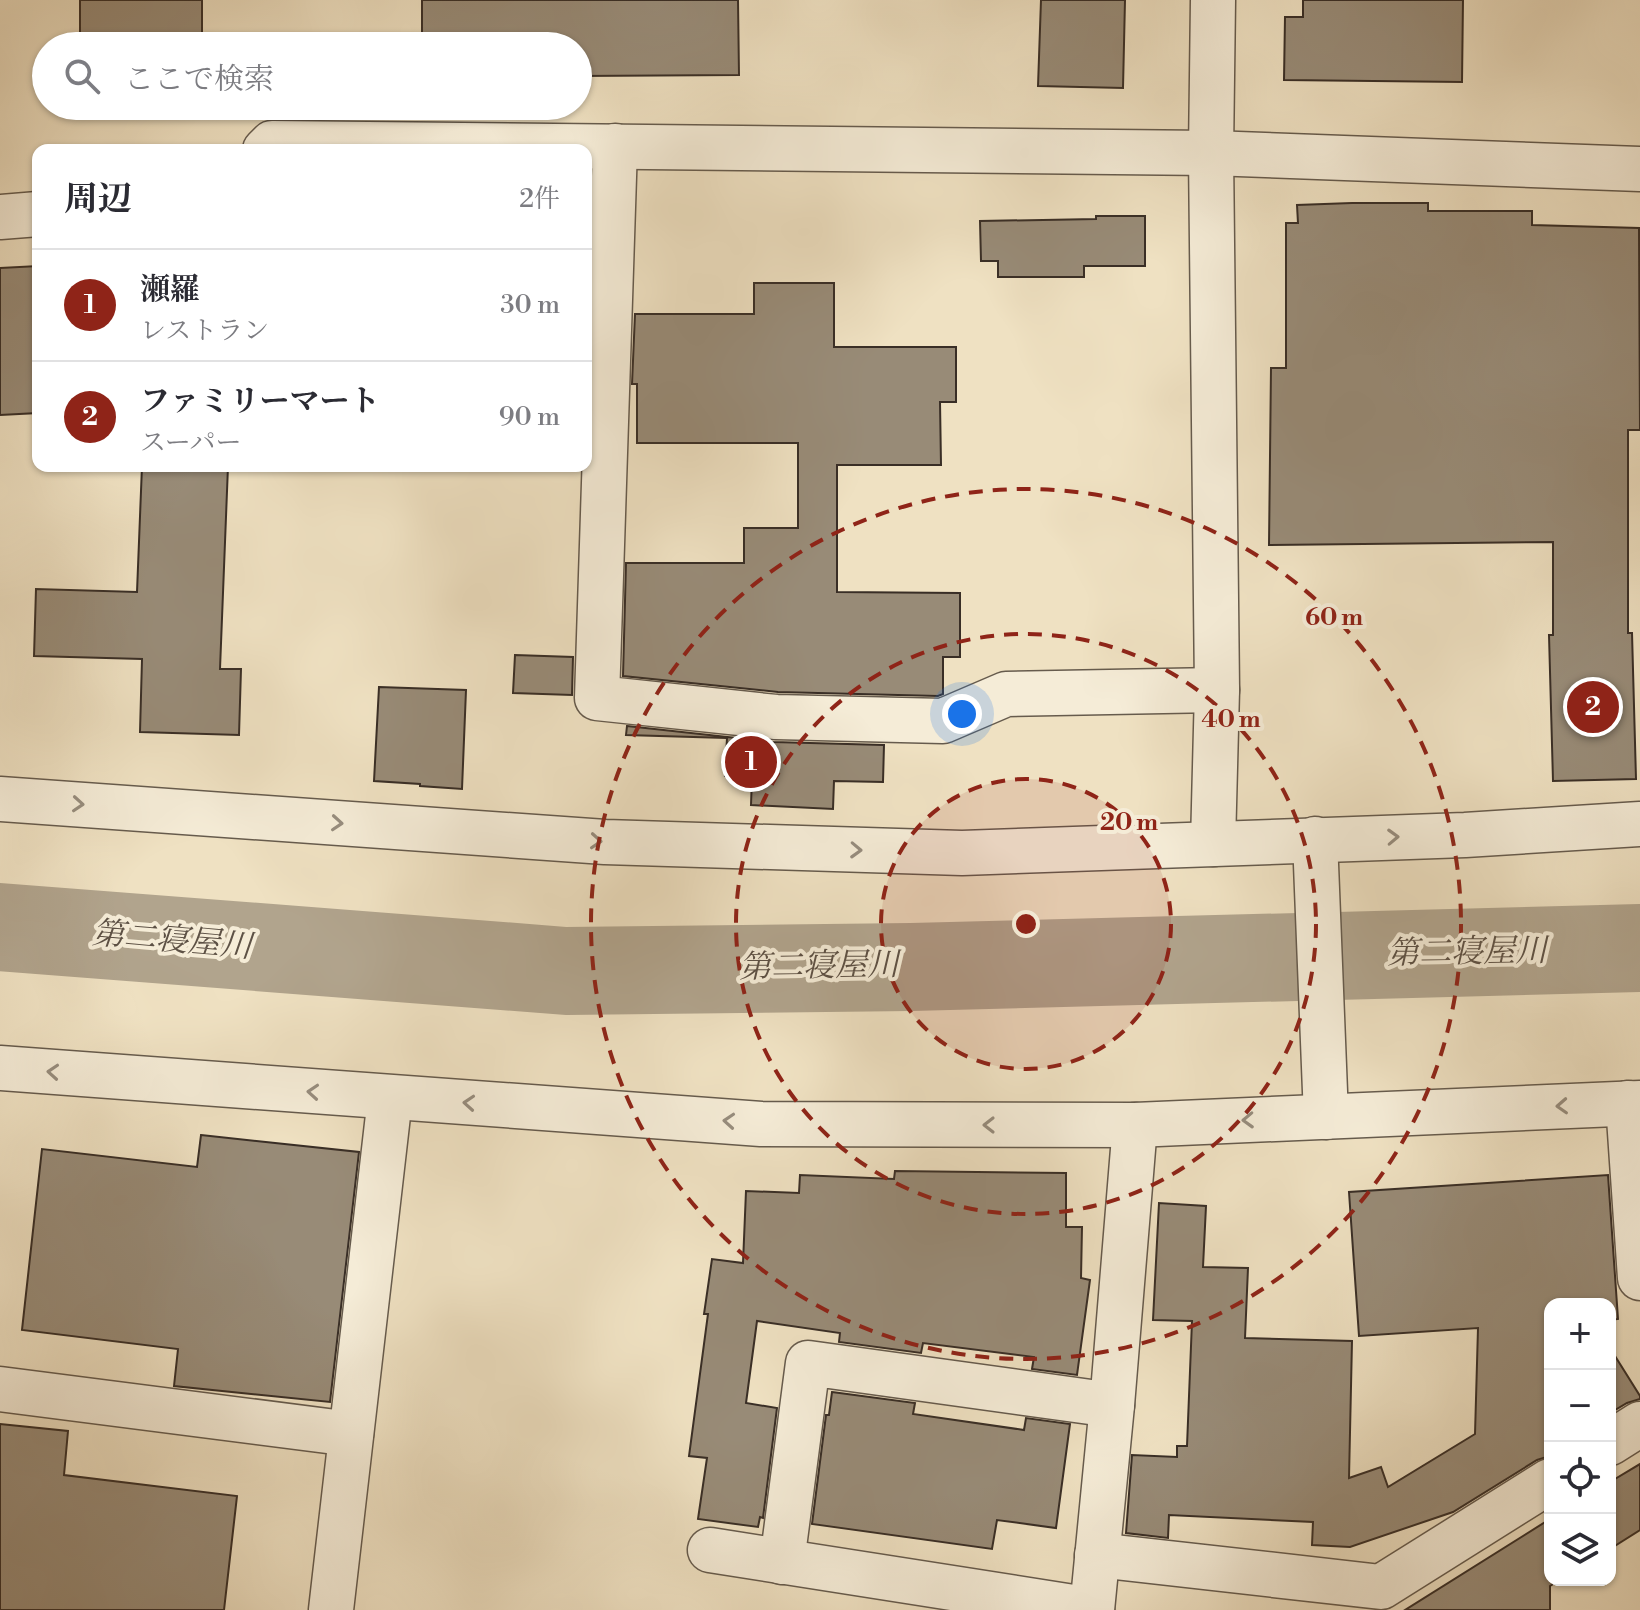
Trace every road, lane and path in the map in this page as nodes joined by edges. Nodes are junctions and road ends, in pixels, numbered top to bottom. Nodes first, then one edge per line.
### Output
1 (1213, 0) edge
2 (271, 144) edge
3 (386, 144) edge
4 (592, 146) edge
5 (615, 146) junction
6 (1211, 153) junction
7 (1640, 169) edge
8 (32, 214) edge
9 (0, 217) edge
10 (1217, 690) junction
11 (0, 799) edge
12 (1640, 824) edge
13 (1315, 839) junction
14 (1213, 844) junction
15 (0, 1068) edge
16 (390, 1098) junction
17 (1634, 1103) edge
18 (1326, 1117) junction
19 (1135, 1125) junction
20 (1640, 1278) edge
21 (0, 1389) edge
22 (1112, 1405) junction
23 (1640, 1424) edge
24 (351, 1434) junction
25 (1612, 1442) edge
26 (1544, 1485) edge
27 (710, 1550) dead end
28 (1097, 1555) junction
29 (782, 1562) junction
30 (331, 1610) edge
31 (1092, 1610) edge

1 - 6 street
2 - 3 street
4 - 5 street
5 - 6 street
5 - 10 street
6 - 7 street
6 - 10 street
8 - 9 street
10 - 14 street
11 -> 14 street
13 -> 12 street
13 - 14 street
13 - 18 street
16 -> 15 street
19 -> 16 street
16 - 24 street
17 -> 18 street
17 - 20 street
18 -> 19 street
19 - 22 street
21 - 24 street
22 - 28 street
22 - 29 street
23 - 25 street
24 - 30 street
26 - 28 street
27 - 29 street
28 - 31 street
29 - 31 street

